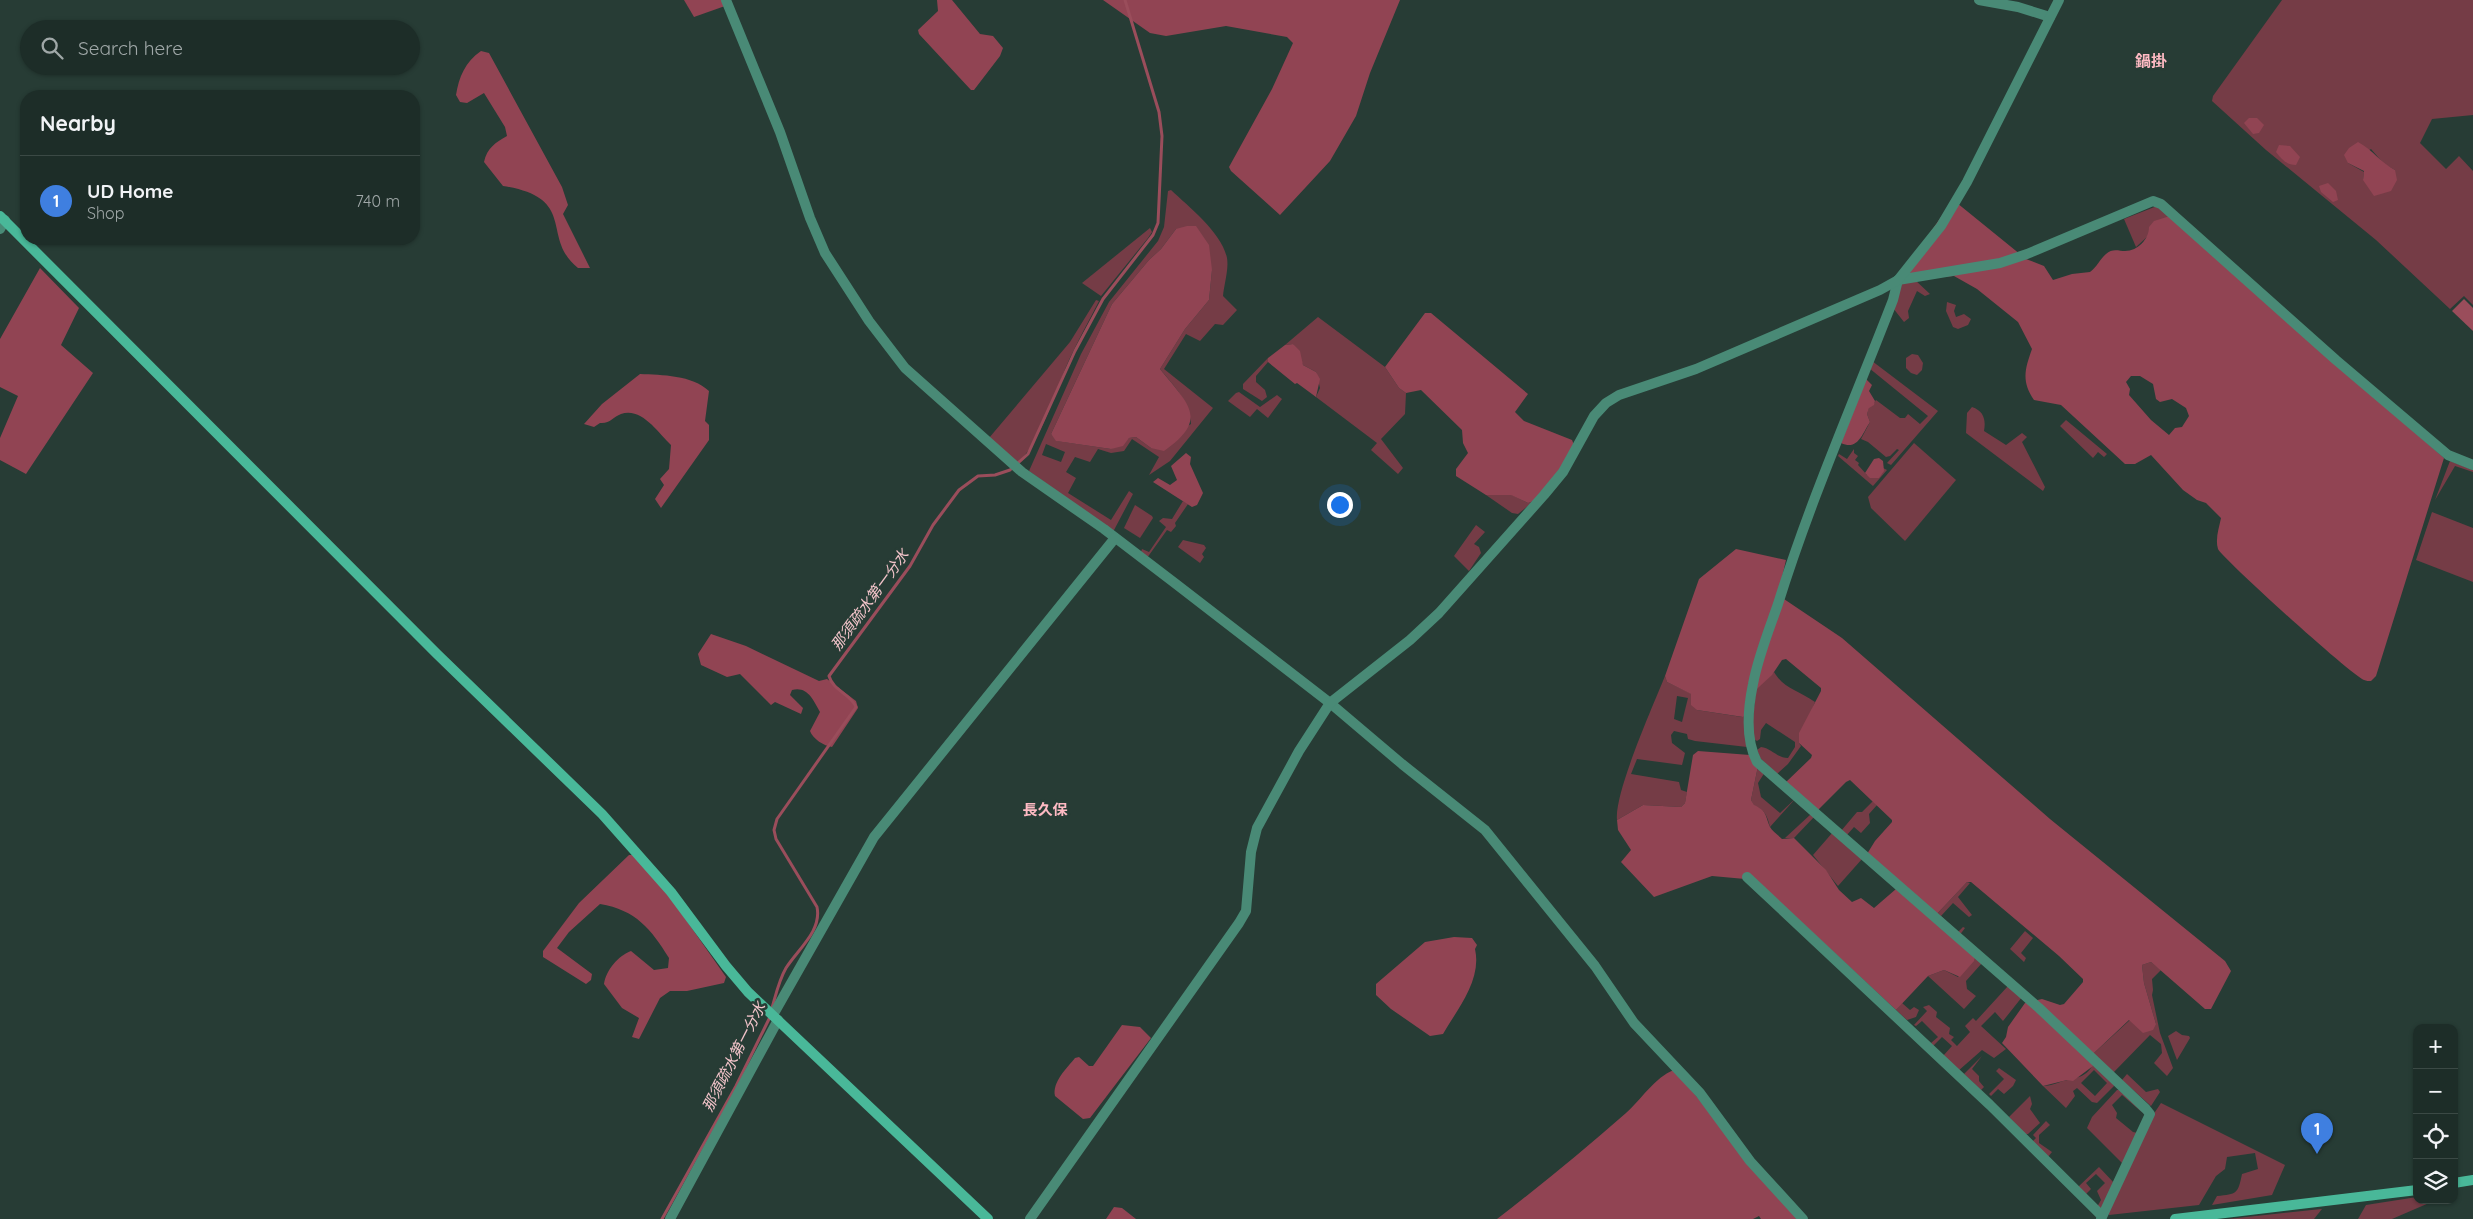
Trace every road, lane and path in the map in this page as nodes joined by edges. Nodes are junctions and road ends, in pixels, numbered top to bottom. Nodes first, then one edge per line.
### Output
1 (726, 0) edge
2 (1979, 0) edge
3 (2059, 0) edge
4 (2050, 17) junction
5 (2, 222) edge
6 (20, 240) edge
7 (25, 245) edge
8 (1898, 280) junction
9 (2473, 465) edge
10 (1114, 538) junction
11 (1330, 703) junction
12 (1748, 877) dead end
13 (776, 1018) junction
14 (2473, 1180) edge
15 (2458, 1182) edge
16 (2413, 1190) edge
17 (2101, 1218) edge
18 (670, 1219) edge
19 (988, 1219) edge
20 (1030, 1219) edge
21 (1803, 1219) edge
22 (2175, 1219) edge

1 - 10 street
2 - 4 street
3 - 4 street
4 - 8 street
5 - 6 street
7 - 13 street
8 - 9 street
8 - 11 street
8 - 17 street
10 - 11 street
10 - 13 street
11 - 20 street
11 - 21 street
12 - 17 street
13 - 18 street
13 - 19 street
14 - 15 street
16 - 22 street

